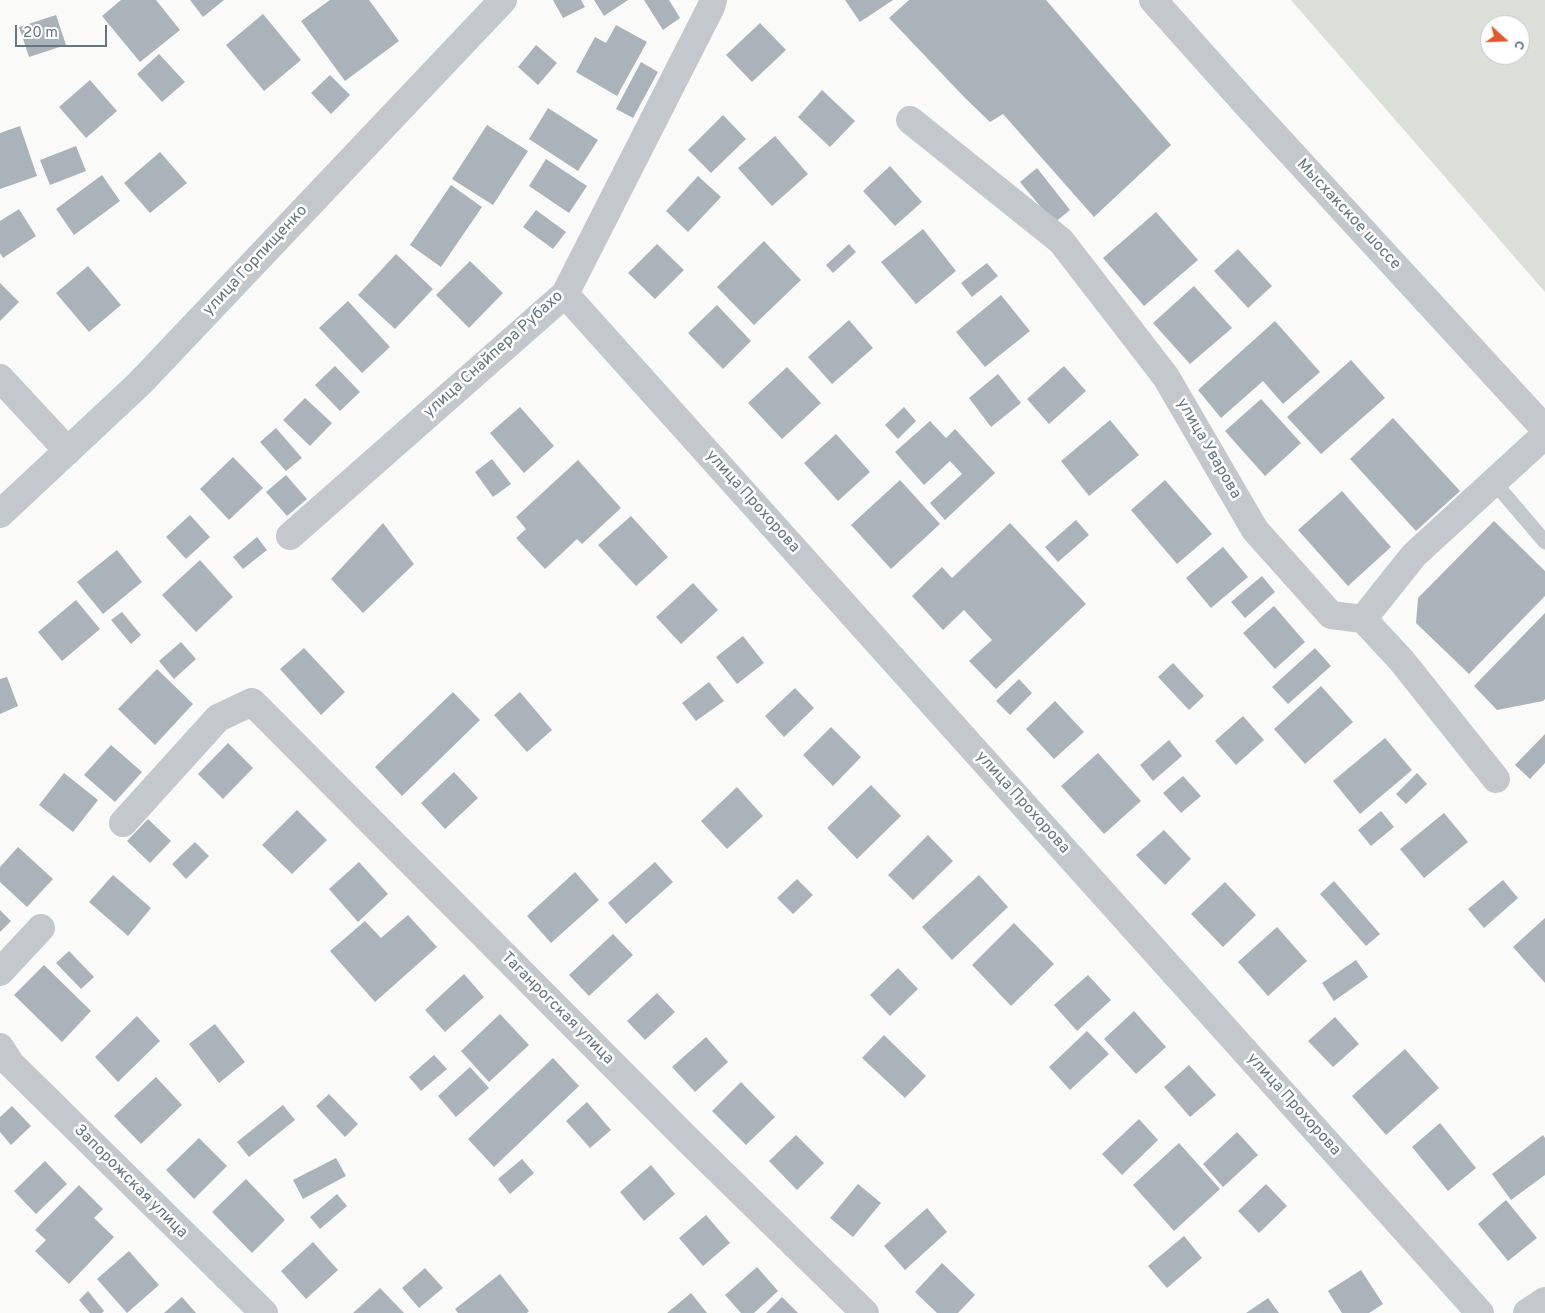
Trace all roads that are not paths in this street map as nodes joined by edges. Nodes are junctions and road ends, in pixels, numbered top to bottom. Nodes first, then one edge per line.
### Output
1 (503, 0) edge
2 (713, 0) edge
3 (1153, 0) edge
4 (910, 120) dead end
5 (565, 294) junction
6 (0, 378) edge
7 (1545, 429) edge
8 (1545, 435) edge
9 (68, 451) junction
10 (1494, 482) junction
11 (0, 514) edge
12 (290, 536) dead end
13 (1545, 542) edge
14 (1362, 619) junction
15 (1496, 779) dead end
16 (123, 823) dead end
17 (40, 928) dead end
18 (0, 972) edge
19 (0, 1047) edge
20 (1545, 1301) edge
21 (264, 1313) edge
22 (865, 1313) edge
23 (1480, 1313) edge
24 (1527, 1313) edge

1 - 9 street, улица Горпищенко
2 - 5 street, улица Снайпера Рубахо
3 - 7 street, Мысхакское шоссе
4 - 14 street, улица Уварова
5 - 12 street, улица Снайпера Рубахо
5 - 23 street, улица Прохорова
6 - 9 street
8 - 10 street
9 - 11 street, улица Горпищенко
10 - 13 lane
10 - 14 street
14 - 15 street
16 - 22 street, Таганрогская улица
17 - 18 street
19 - 21 street, Запорожская улица
20 - 24 street

